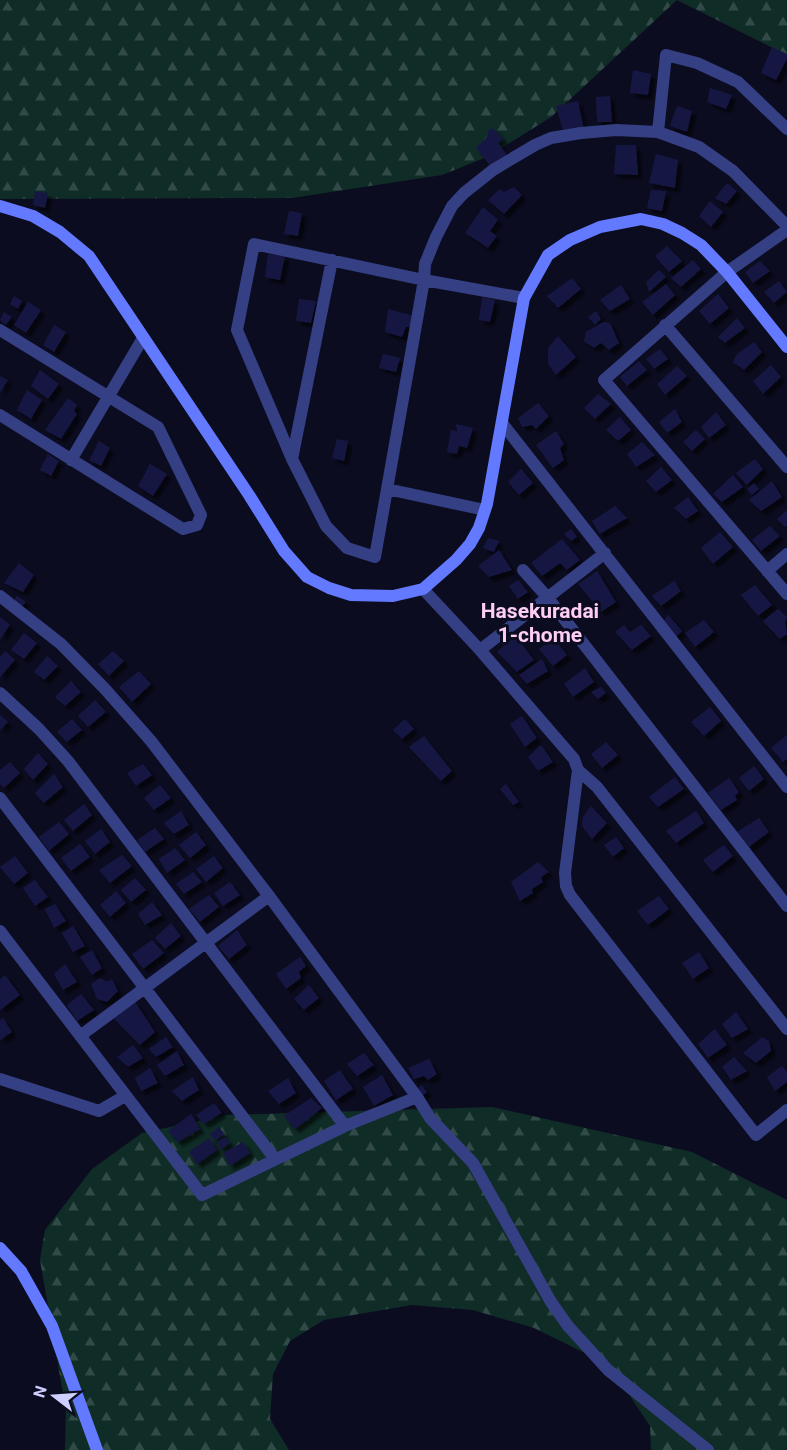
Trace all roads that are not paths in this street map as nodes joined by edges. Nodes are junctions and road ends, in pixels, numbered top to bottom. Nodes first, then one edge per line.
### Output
1 (787, 129) edge
2 (658, 132) junction
3 (0, 206) edge
4 (787, 228) edge
5 (333, 260) junction
6 (727, 272) junction
7 (424, 280) junction
8 (524, 298) junction
9 (665, 325) junction
10 (0, 330) edge
11 (143, 338) junction
12 (787, 347) edge
13 (108, 397) junction
14 (0, 416) edge
15 (502, 423) junction
16 (292, 459) junction
17 (71, 460) junction
18 (787, 467) edge
19 (387, 489) junction
20 (485, 510) junction
21 (605, 554) junction
22 (787, 554) edge
23 (523, 570) dead end
24 (767, 571) junction
25 (423, 589) junction
26 (787, 594) edge
27 (0, 596) edge
28 (548, 598) junction
29 (480, 650) junction
30 (0, 693) edge
31 (578, 770) junction
32 (787, 787) edge
33 (0, 798) edge
34 (269, 896) junction
35 (787, 906) edge
36 (0, 931) edge
37 (207, 943) junction
38 (145, 988) junction
39 (787, 1029) edge
40 (80, 1036) junction
41 (0, 1079) edge
42 (125, 1096) junction
43 (417, 1097) junction
44 (787, 1110) edge
45 (345, 1126) junction
46 (275, 1159) junction
47 (0, 1248) edge
48 (97, 1450) edge
49 (708, 1450) edge

1 - 2 street
2 - 4 street
2 - 7 street
3 - 11 street
4 - 6 street
5 - 7 street
5 - 16 street
5 - 16 street
6 - 8 street
6 - 9 street
6 - 12 street
7 - 8 street
7 - 19 street
8 - 15 street
9 - 18 street
9 - 24 street
10 - 13 street
11 - 13 street
11 - 25 street
13 - 17 street
13 - 17 street
14 - 17 street
15 - 20 street
15 - 21 street
16 - 19 street
19 - 20 street
20 - 25 street
21 - 28 street
21 - 32 street
22 - 24 street
23 - 28 street
24 - 26 street
25 - 29 street
27 - 34 street
28 - 29 street
28 - 35 street
29 - 31 street
30 - 37 street
31 - 39 street
31 - 44 street
33 - 38 street
34 - 37 street
34 - 43 street
36 - 40 street
37 - 38 street
37 - 45 street
38 - 40 street
38 - 46 street
40 - 42 street
41 - 42 street
42 - 46 street
43 - 45 street
43 - 49 street
45 - 46 street
47 - 48 street

